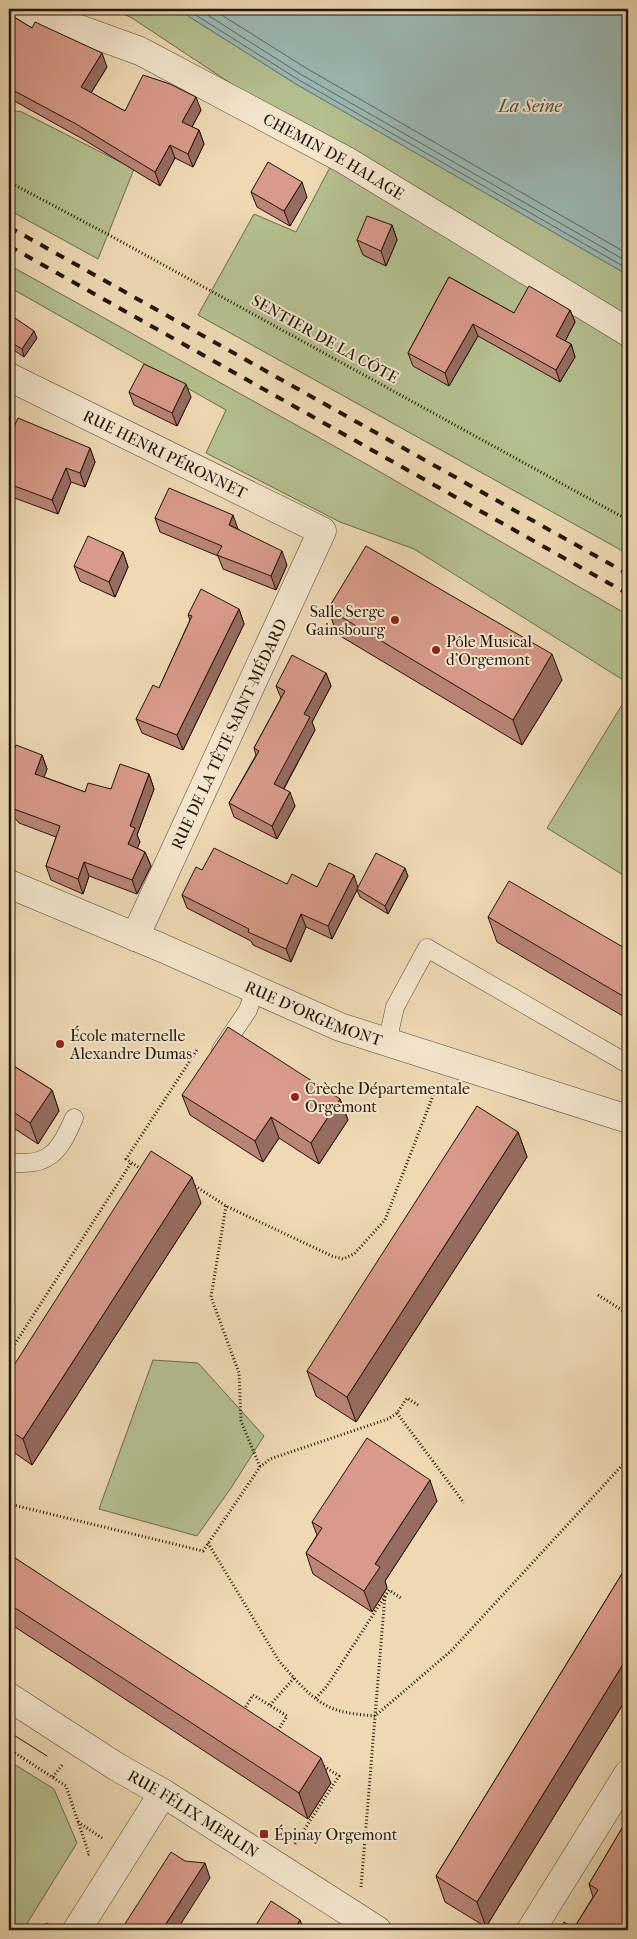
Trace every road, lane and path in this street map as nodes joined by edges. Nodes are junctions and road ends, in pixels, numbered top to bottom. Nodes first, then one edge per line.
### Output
1 (24, 9) edge
2 (9, 182) edge
3 (628, 332) edge
4 (9, 377) edge
5 (628, 520) edge
6 (322, 531) joint
7 (9, 884) edge
8 (135, 936) junction
9 (255, 989) junction
10 (387, 1042) junction
11 (199, 1047) dead end
12 (446, 1061) junction
13 (628, 1064) edge
14 (211, 1066) edge
15 (74, 1118) dead end
16 (628, 1119) edge
17 (9, 1162) edge
18 (131, 1163) junction
19 (151, 1169) edge
20 (188, 1182) edge
21 (226, 1206) junction
22 (598, 1295) dead end
23 (628, 1314) edge
24 (9, 1353) edge
25 (418, 1405) dead end
26 (396, 1413) junction
27 (628, 1458) edge
28 (260, 1467) junction
29 (464, 1503) dead end
30 (9, 1504) edge
31 (208, 1543) junction
32 (385, 1595) junction
33 (401, 1598) dead end
34 (294, 1678) junction
35 (9, 1698) edge
36 (316, 1698) junction
37 (270, 1705) junction
38 (241, 1714) edge
39 (376, 1716) junction
40 (275, 1735) edge
41 (9, 1748) edge
42 (315, 1761) edge
43 (628, 1774) edge
44 (163, 1793) junction
45 (292, 1848) dead end
46 (89, 1854) dead end
47 (361, 1887) dead end
48 (77, 1930) edge
49 (377, 1930) edge
50 (531, 1930) edge

1 - 3 street, CHEMIN DE HALAGE
2 - 5 path, SENTIER DE LA CÔTE
4 - 6 street, RUE HENRI PÉRONNET
6 - 8 street, RUE DE LA TÊTE SAINT-MÉDARD
7 - 8 street, RUE D'ORGEMONT
8 - 9 street, RUE D'ORGEMONT
9 - 10 street, RUE D'ORGEMONT
9 - 14 lane
10 - 12 street, RUE D'ORGEMONT
10 - 13 lane
11 - 18 path
12 - 16 street, RUE D'ORGEMONT
12 - 21 path
15 - 17 lane
18 - 19 path
18 - 24 path
20 - 21 path
21 - 28 path
22 - 23 path
25 - 26 path
26 - 28 path
26 - 29 path
27 - 39 path
28 - 31 path
30 - 31 path
31 - 34 path
32 - 33 path
32 - 36 path
32 - 39 path
34 - 36 path
34 - 37 path
35 - 44 street, RUE FÉLIX MERLIN
36 - 39 path
37 - 38 path
37 - 40 path
39 - 47 path
41 - 46 path
42 - 45 path
43 - 50 street
44 - 48 street
44 - 49 street, RUE FÉLIX MERLIN

